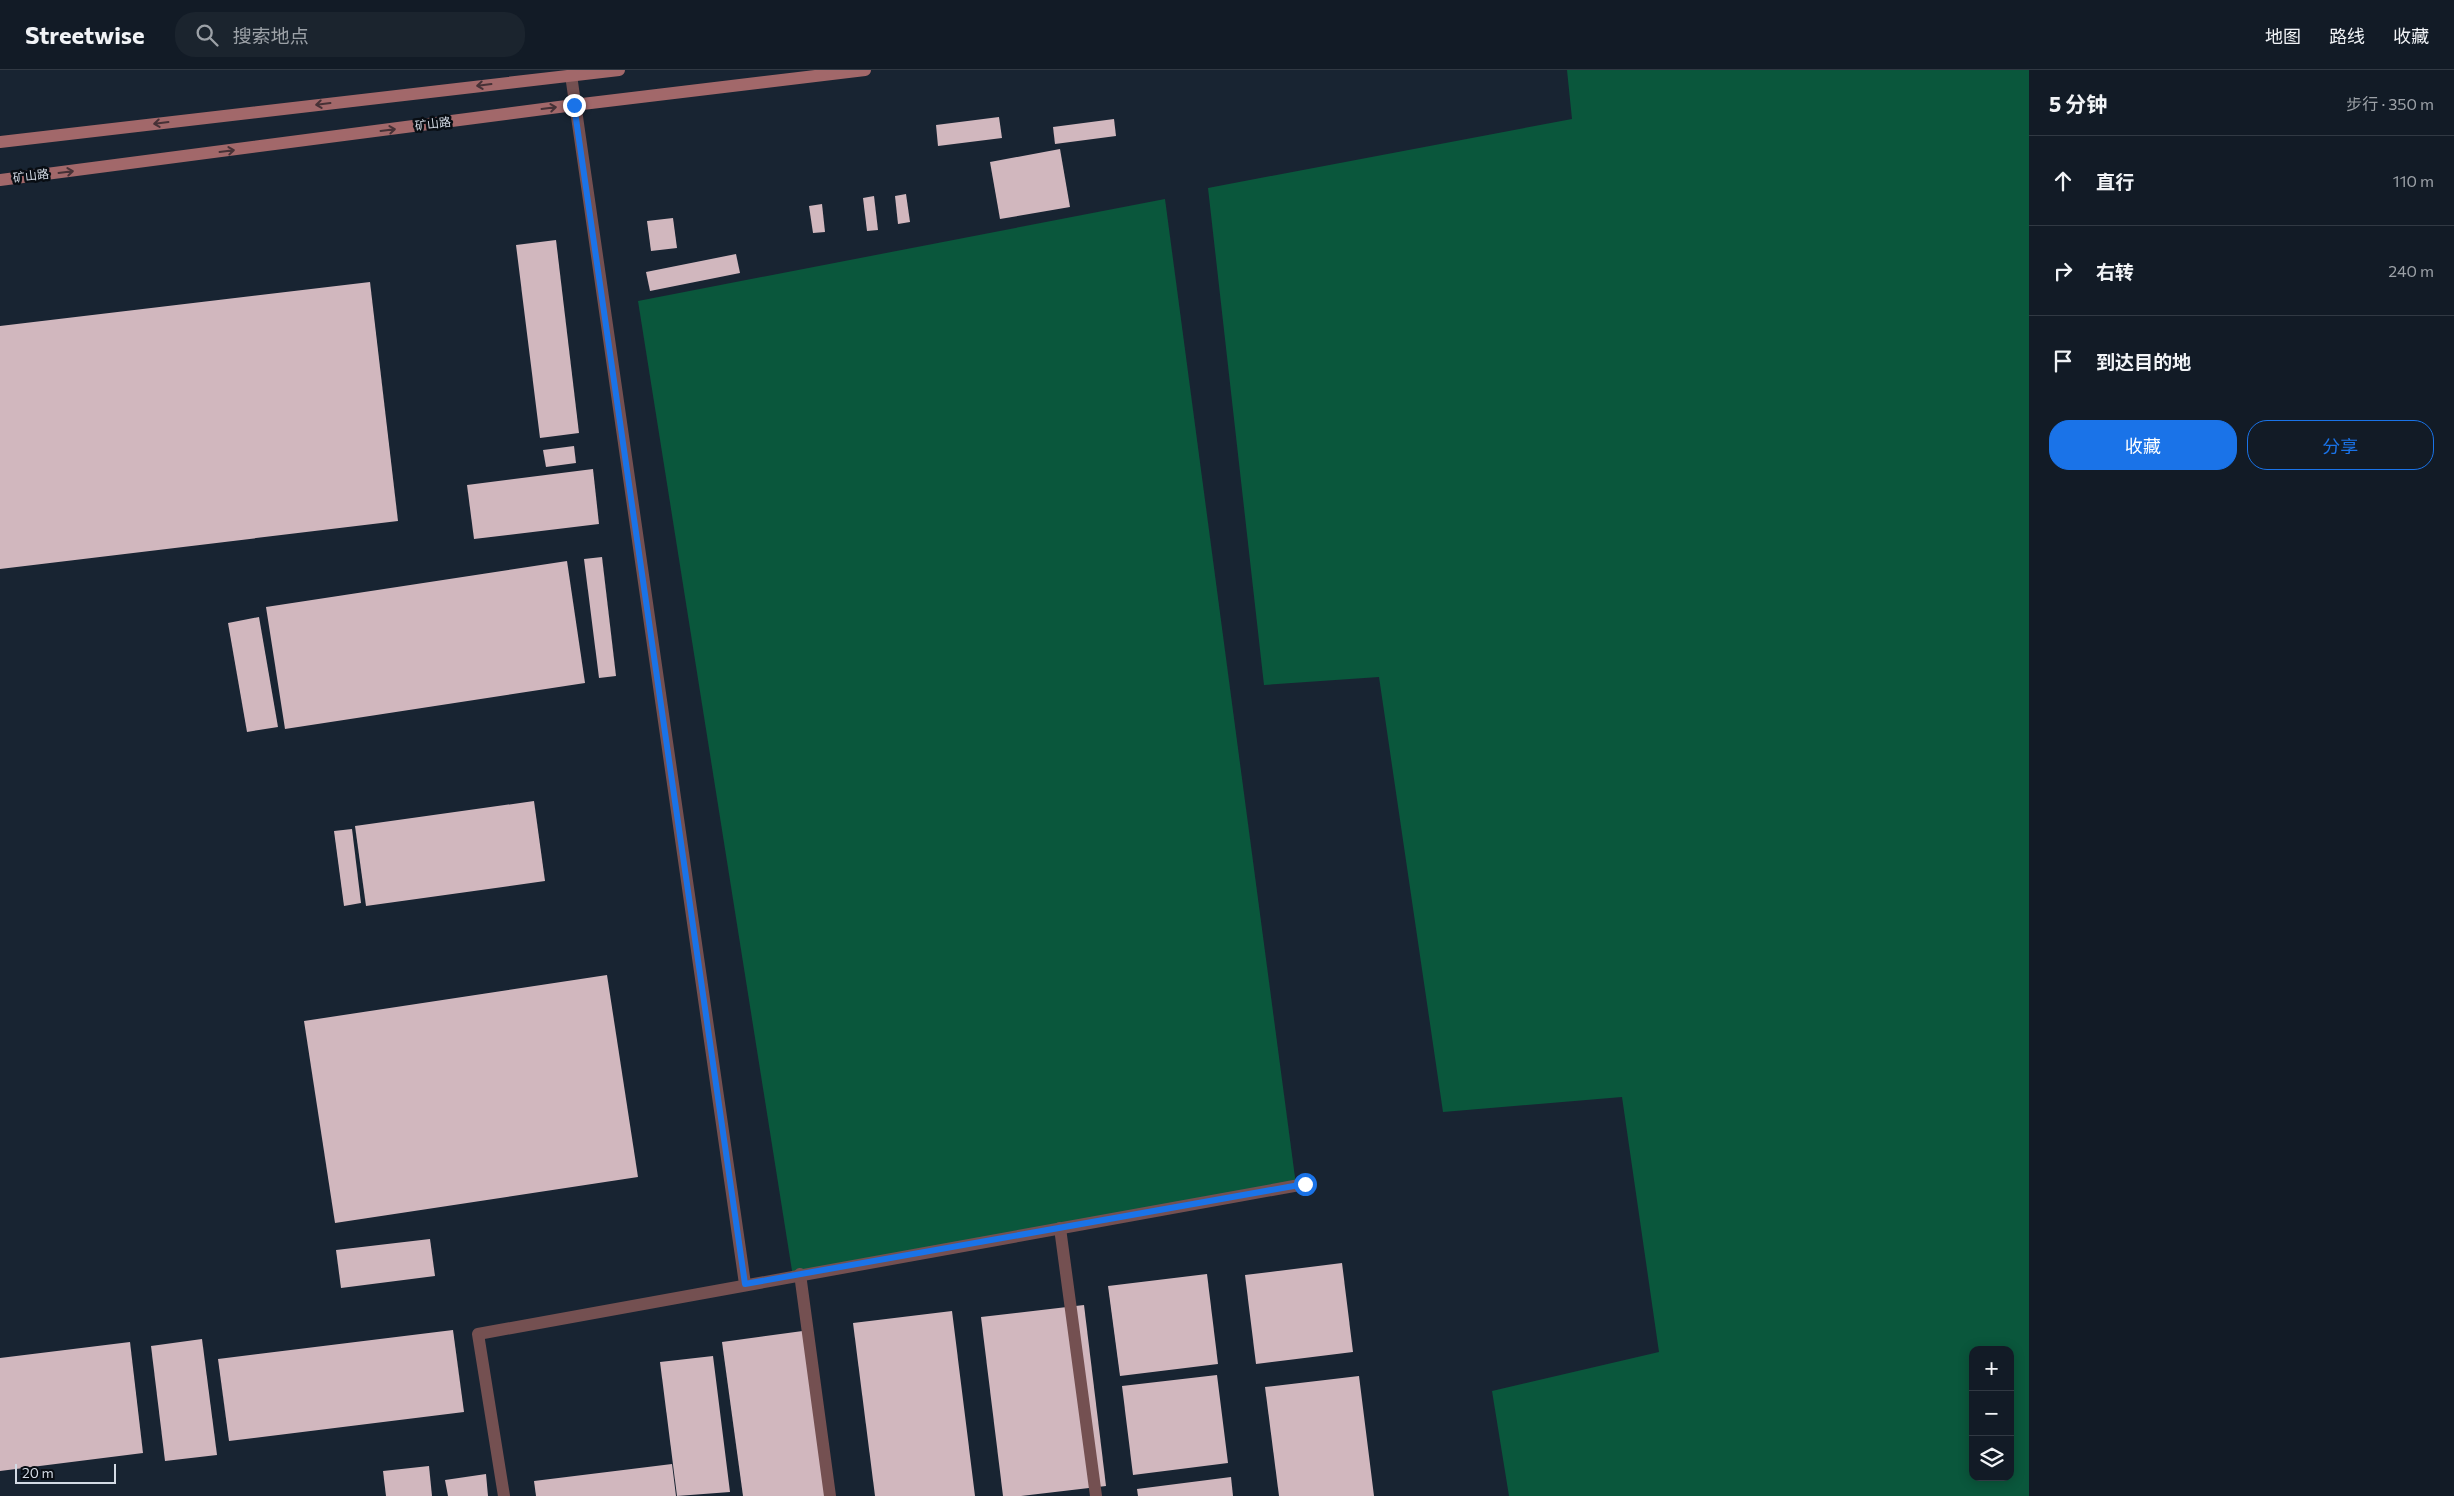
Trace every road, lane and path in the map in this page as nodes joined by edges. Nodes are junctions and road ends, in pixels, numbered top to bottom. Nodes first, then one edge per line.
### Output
1 (619, 70) edge
2 (866, 70) edge
3 (571, 75) junction
4 (574, 105) junction
5 (0, 142) edge
6 (0, 180) edge
7 (1305, 1184) dead end
8 (1060, 1228) junction
9 (800, 1274) junction
10 (745, 1284) junction
11 (504, 1496) edge
12 (830, 1496) edge
13 (1096, 1496) edge

1 - 3 main road
2 - 4 main road, 矿山路
3 - 4 street
3 -> 5 main road
6 -> 4 main road, 矿山路
4 - 10 street
7 - 8 street
8 - 9 street
8 - 13 street
9 - 10 street
9 - 12 street
10 - 11 street

